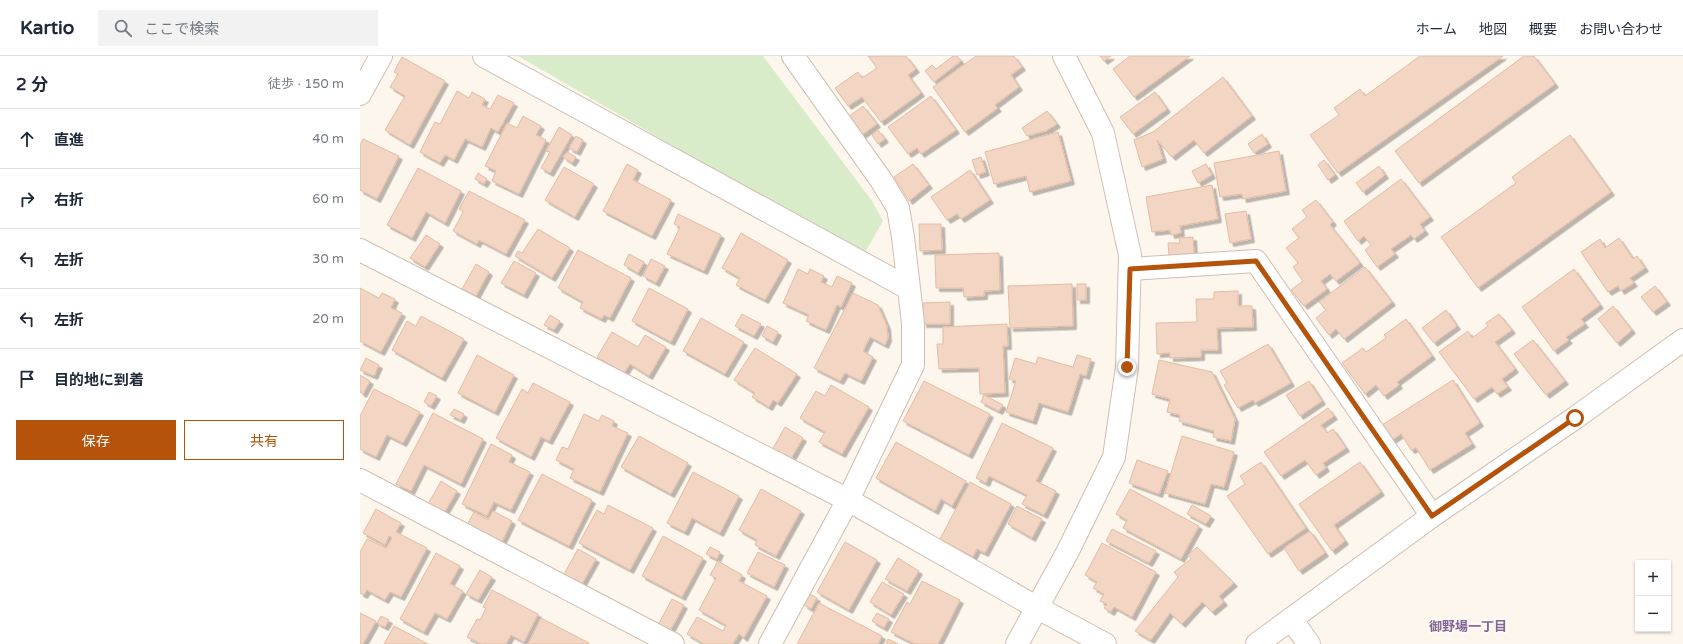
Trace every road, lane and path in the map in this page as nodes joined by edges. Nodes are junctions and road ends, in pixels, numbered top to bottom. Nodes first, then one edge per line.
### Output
1 (381, 56) edge
2 (484, 56) edge
3 (1064, 56) edge
4 (803, 60) edge
5 (360, 94) edge
6 (360, 250) edge
7 (1130, 269) junction
8 (908, 288) junction
9 (1683, 340) edge
10 (360, 480) edge
11 (848, 500) junction
12 (1432, 516) junction
13 (1036, 607) junction
14 (1291, 619) junction
15 (673, 644) edge
16 (770, 644) edge
17 (1017, 644) edge
18 (1106, 644) edge
19 (1257, 644) edge
20 (1309, 644) edge

1 - 5 street
2 - 8 street
3 - 7 street
4 - 8 street
6 - 11 street
7 - 12 street
7 - 13 street
8 - 11 street
9 - 12 street
10 - 15 street
11 - 13 street
11 - 16 street
12 - 14 street
13 - 17 street
13 - 18 street
14 - 19 street
14 - 20 street

